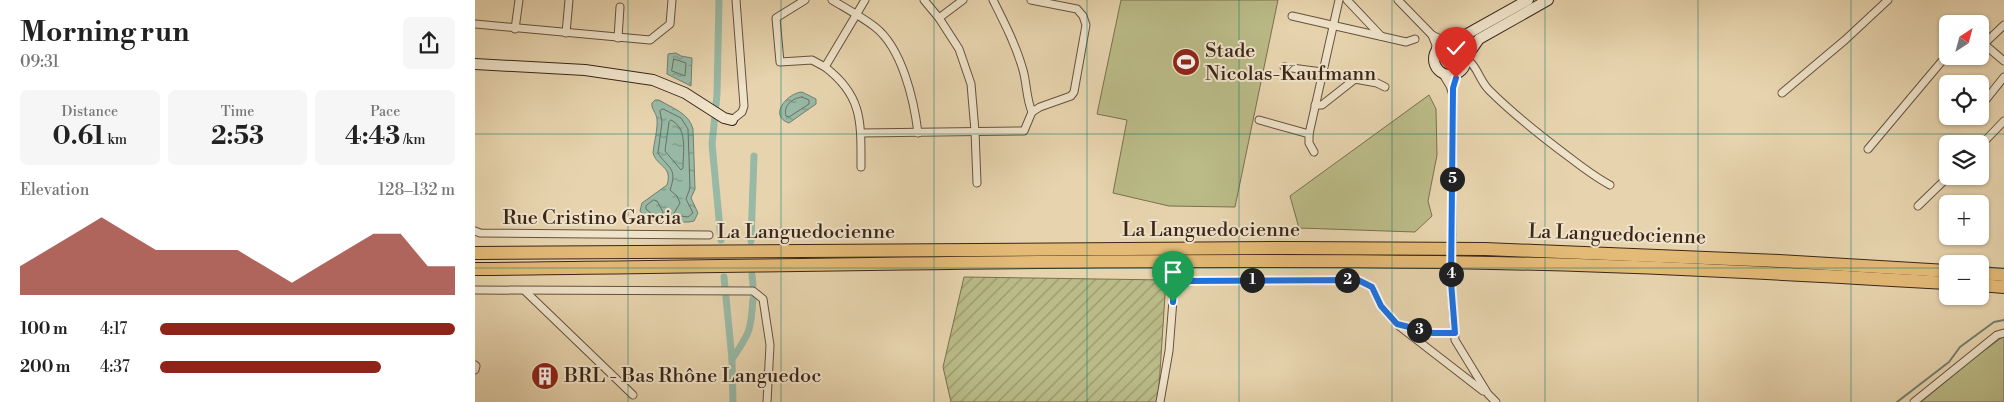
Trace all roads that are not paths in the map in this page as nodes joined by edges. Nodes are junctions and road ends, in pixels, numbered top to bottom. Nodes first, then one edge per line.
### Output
1 (519, 0) edge
2 (569, 0) edge
3 (672, 0) edge
4 (736, 0) edge
5 (805, 0) edge
6 (832, 0) edge
7 (865, 0) edge
8 (924, 0) edge
9 (963, 0) edge
10 (993, 0) edge
11 (1031, 0) edge
12 (1339, 0) edge
13 (1347, 0) edge
14 (1398, 0) edge
15 (1528, 0) edge
16 (1548, 0) edge
17 (1889, 0) edge
18 (620, 7) dead end
19 (856, 14) junction
20 (1292, 16) dead end
21 (939, 18) junction
22 (475, 24) edge
23 (2004, 25) edge
24 (1333, 26) junction
25 (515, 29) junction
26 (567, 33) junction
27 (1432, 35) junction
28 (1382, 36) junction
29 (1989, 37) edge
30 (618, 38) junction
31 (1415, 39) dead end
32 (1450, 43) junction
33 (1989, 49) edge
34 (1435, 52) junction
35 (1465, 60) junction
36 (2004, 61) edge
37 (475, 64) edge
38 (496, 65) junction
39 (1939, 65) edge
40 (825, 66) junction
41 (1284, 67) dead end
42 (475, 70) edge
43 (1459, 71) junction
44 (1322, 72) junction
45 (1441, 72) junction
46 (2004, 77) edge
47 (1385, 87) dead end
48 (1782, 94) dead end
49 (1453, 95) junction
50 (1989, 96) edge
51 (1315, 105) junction
52 (1032, 112) junction
53 (732, 120) joint
54 (1259, 120) dead end
55 (2004, 121) edge
56 (975, 131) junction
57 (919, 133) junction
58 (861, 134) junction
59 (1309, 134) junction
60 (1989, 137) edge
61 (1869, 149) dead end
62 (1314, 152) dead end
63 (861, 167) dead end
64 (977, 183) dead end
65 (1610, 184) dead end
66 (1940, 185) edge
67 (1918, 206) dead end
68 (475, 231) edge
69 (709, 235) dead end
70 (475, 253) edge
71 (475, 269) edge
72 (1939, 271) edge
73 (1989, 274) edge
74 (2004, 275) edge
75 (1939, 283) edge
76 (1989, 286) edge
77 (2004, 287) edge
78 (475, 290) edge
79 (525, 291) junction
80 (1397, 324) junction
81 (1455, 333) junction
82 (2004, 333) edge
83 (475, 365) edge
84 (475, 370) edge
85 (1488, 394) junction
86 (633, 395) dead end
87 (767, 402) edge
88 (1160, 402) edge
89 (1496, 402) edge
90 (1914, 402) edge

1 - 25 street
2 - 26 street
3 - 30 street
4 - 53 street
5 - 40 street
6 - 19 street
7 - 19 street
8 - 21 street
9 - 21 street
10 - 52 street
11 - 52 street
12 - 24 street
13 - 28 street
14 - 27 street
15 - 32 street
16 - 35 street
17 - 48 street
18 - 30 street
19 - 40 street
19 - 57 street
20 - 24 street
21 - 56 street
22 - 25 street
23 - 29 street
24 - 28 street
24 - 44 street
25 - 26 street
26 - 30 street
27 - 32 street
27 - 34 street
28 - 31 street
32 - 34 street
32 - 35 street
33 - 36 street
34 - 45 street
35 - 43 street
35 - 65 street
37 - 38 street
38 - 42 street
38 - 53 street
39 - 61 street
40 - 58 street
41 - 44 street
43 - 45 street
43 - 49 street
44 - 51 street
45 - 49 street
46 - 50 street
47 - 51 street
49 - 81 street, bridge
51 - 59 street
52 - 56 street
54 - 59 street
55 - 60 street
56 - 57 street
56 - 64 street
57 - 58 street
58 - 63 street
59 - 62 street
66 - 67 street
68 - 69 street, Rue Cristino Garcia
70 - 72 highway, La Languedocienne
71 - 75 highway, La Languedocienne
73 - 74 highway
76 - 77 highway
78 - 79 street
79 - 86 street
79 - 87 street
80 - 81 street
80 - 85 street
80 - 88 street
81 - 85 street
82 - 90 street
83 - 84 street
85 - 89 street

